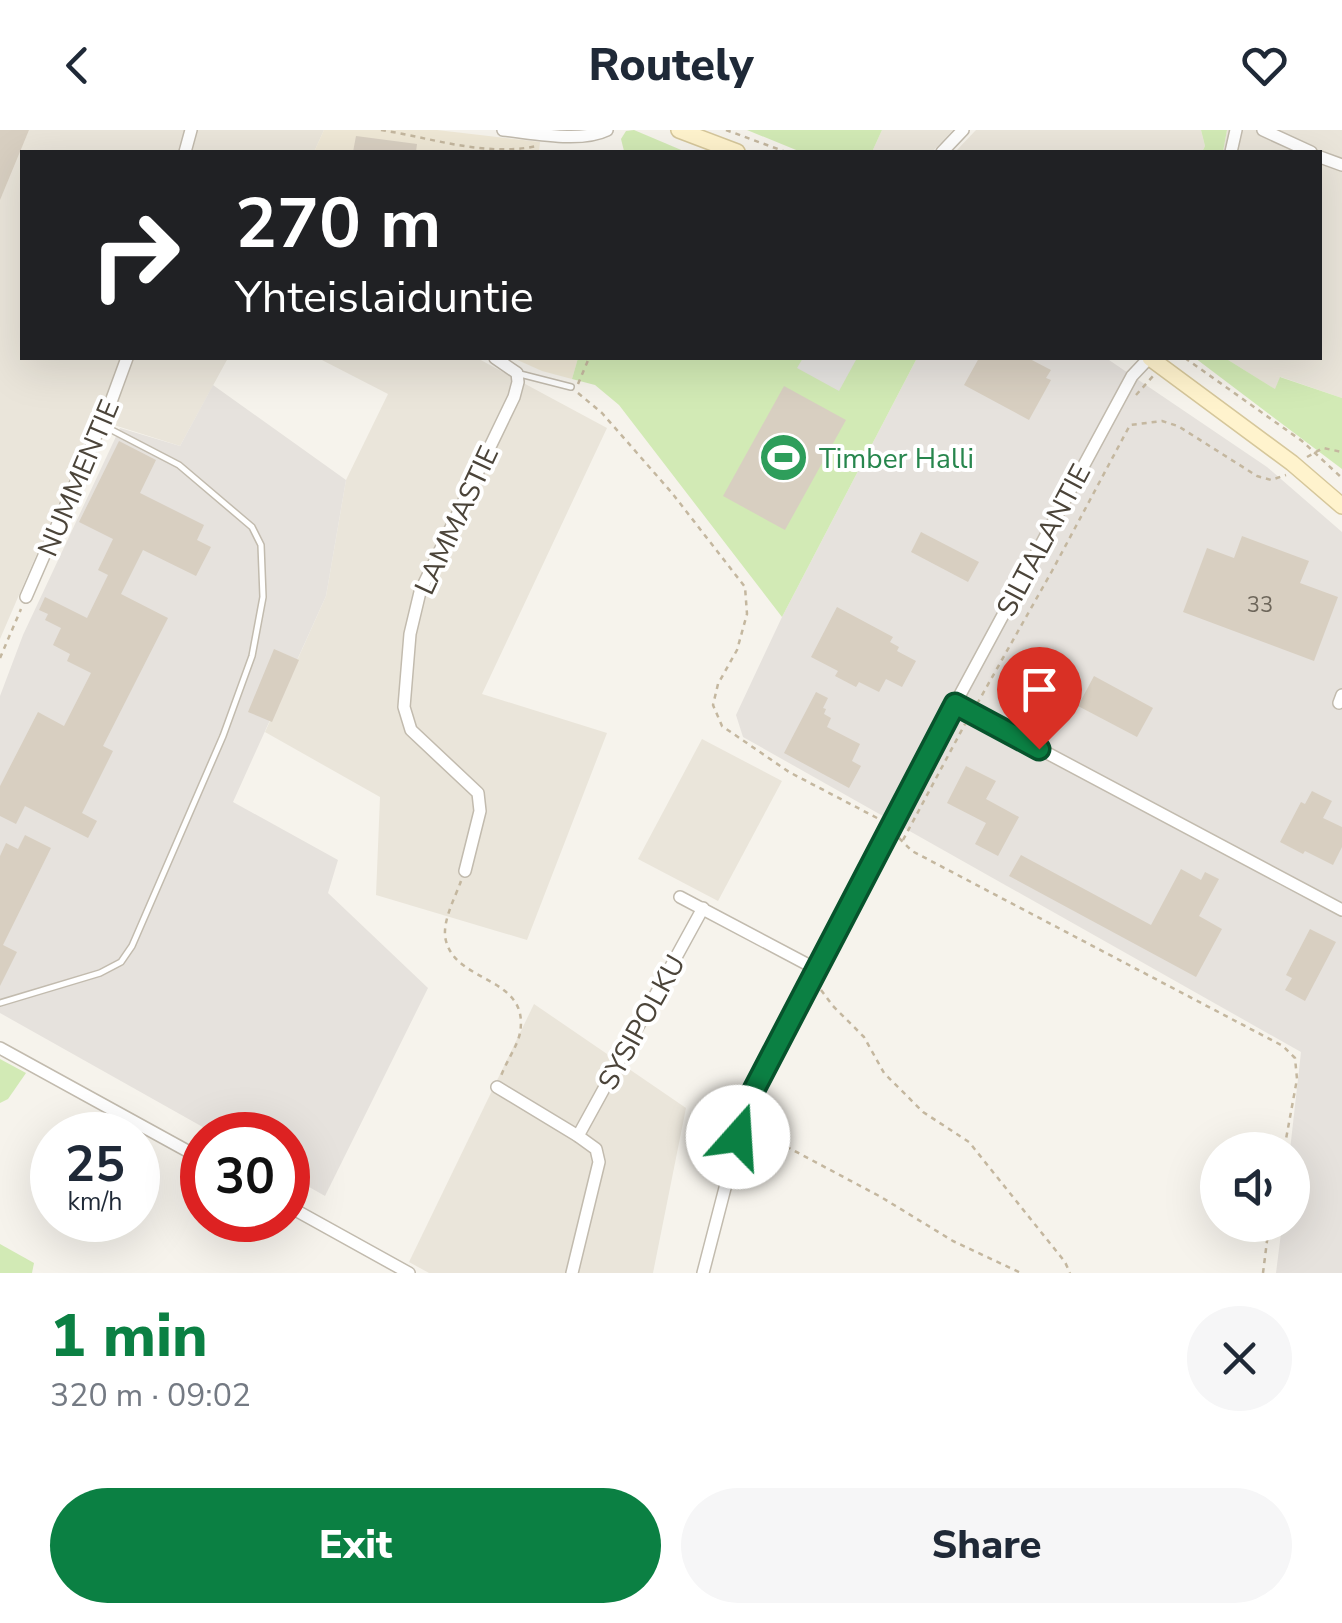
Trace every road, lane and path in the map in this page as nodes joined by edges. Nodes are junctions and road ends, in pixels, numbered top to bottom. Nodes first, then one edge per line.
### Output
1 (380, 130) edge
2 (503, 130) edge
3 (607, 130) edge
4 (679, 130) edge
5 (726, 130) edge
6 (963, 130) edge
7 (1262, 130) edge
8 (540, 146) dead end
9 (505, 150) edge
10 (521, 150) edge
11 (732, 150) edge
12 (781, 150) edge
13 (944, 150) edge
14 (1307, 150) edge
15 (126, 360) edge
16 (498, 360) edge
17 (588, 360) edge
18 (1153, 360) edge
19 (1187, 360) edge
20 (517, 373) junction
21 (570, 387) joint
22 (1132, 398) dead end
23 (102, 424) junction
24 (1313, 452) junction
25 (1342, 452) edge
26 (1295, 466) junction
27 (1342, 478) edge
28 (1342, 506) edge
29 (26, 597) joint
30 (0, 658) edge
31 (955, 704) junction
32 (971, 713) junction
33 (902, 842) dead end
34 (465, 871) joint
35 (680, 897) dead end
36 (703, 908) junction
37 (1342, 910) edge
38 (818, 970) junction
39 (820, 989) dead end
40 (0, 1003) edge
41 (0, 1048) edge
42 (497, 1087) joint
43 (755, 1116) dead end
44 (578, 1136) junction
45 (180, 1147) edge
46 (310, 1218) edge
47 (1267, 1242) edge
48 (409, 1273) edge
49 (572, 1273) edge
50 (703, 1273) edge
51 (1021, 1273) edge
52 (1070, 1273) edge
53 (1263, 1273) edge

1 - 9 path
2 - 3 street
4 - 11 main road
5 - 12 path
6 - 13 street
7 - 14 street
8 - 10 path
15 - 23 street, NUMMENTIE
16 - 20 street
17 - 21 path
18 - 22 path
18 - 26 main road
18 - 31 street, SILTALANTIE
19 - 24 path
20 - 21 lane
20 - 34 street, LAMMASTIE
23 - 29 street, NUMMENTIE
23 - 40 lane
24 - 25 path
24 - 26 path
24 - 27 path
26 - 28 main road
26 - 32 path
29 - 30 path
31 - 32 street
31 - 38 street, SILTALANTIE
32 - 33 path
32 - 37 street
34 - 42 path
35 - 36 street
36 - 38 street
36 - 44 street, SYSIPOLKU
38 - 50 street, SILTALANTIE
39 - 52 path
41 - 45 street
42 - 44 street
43 - 51 path
44 - 49 street
46 - 48 street
47 - 53 path

